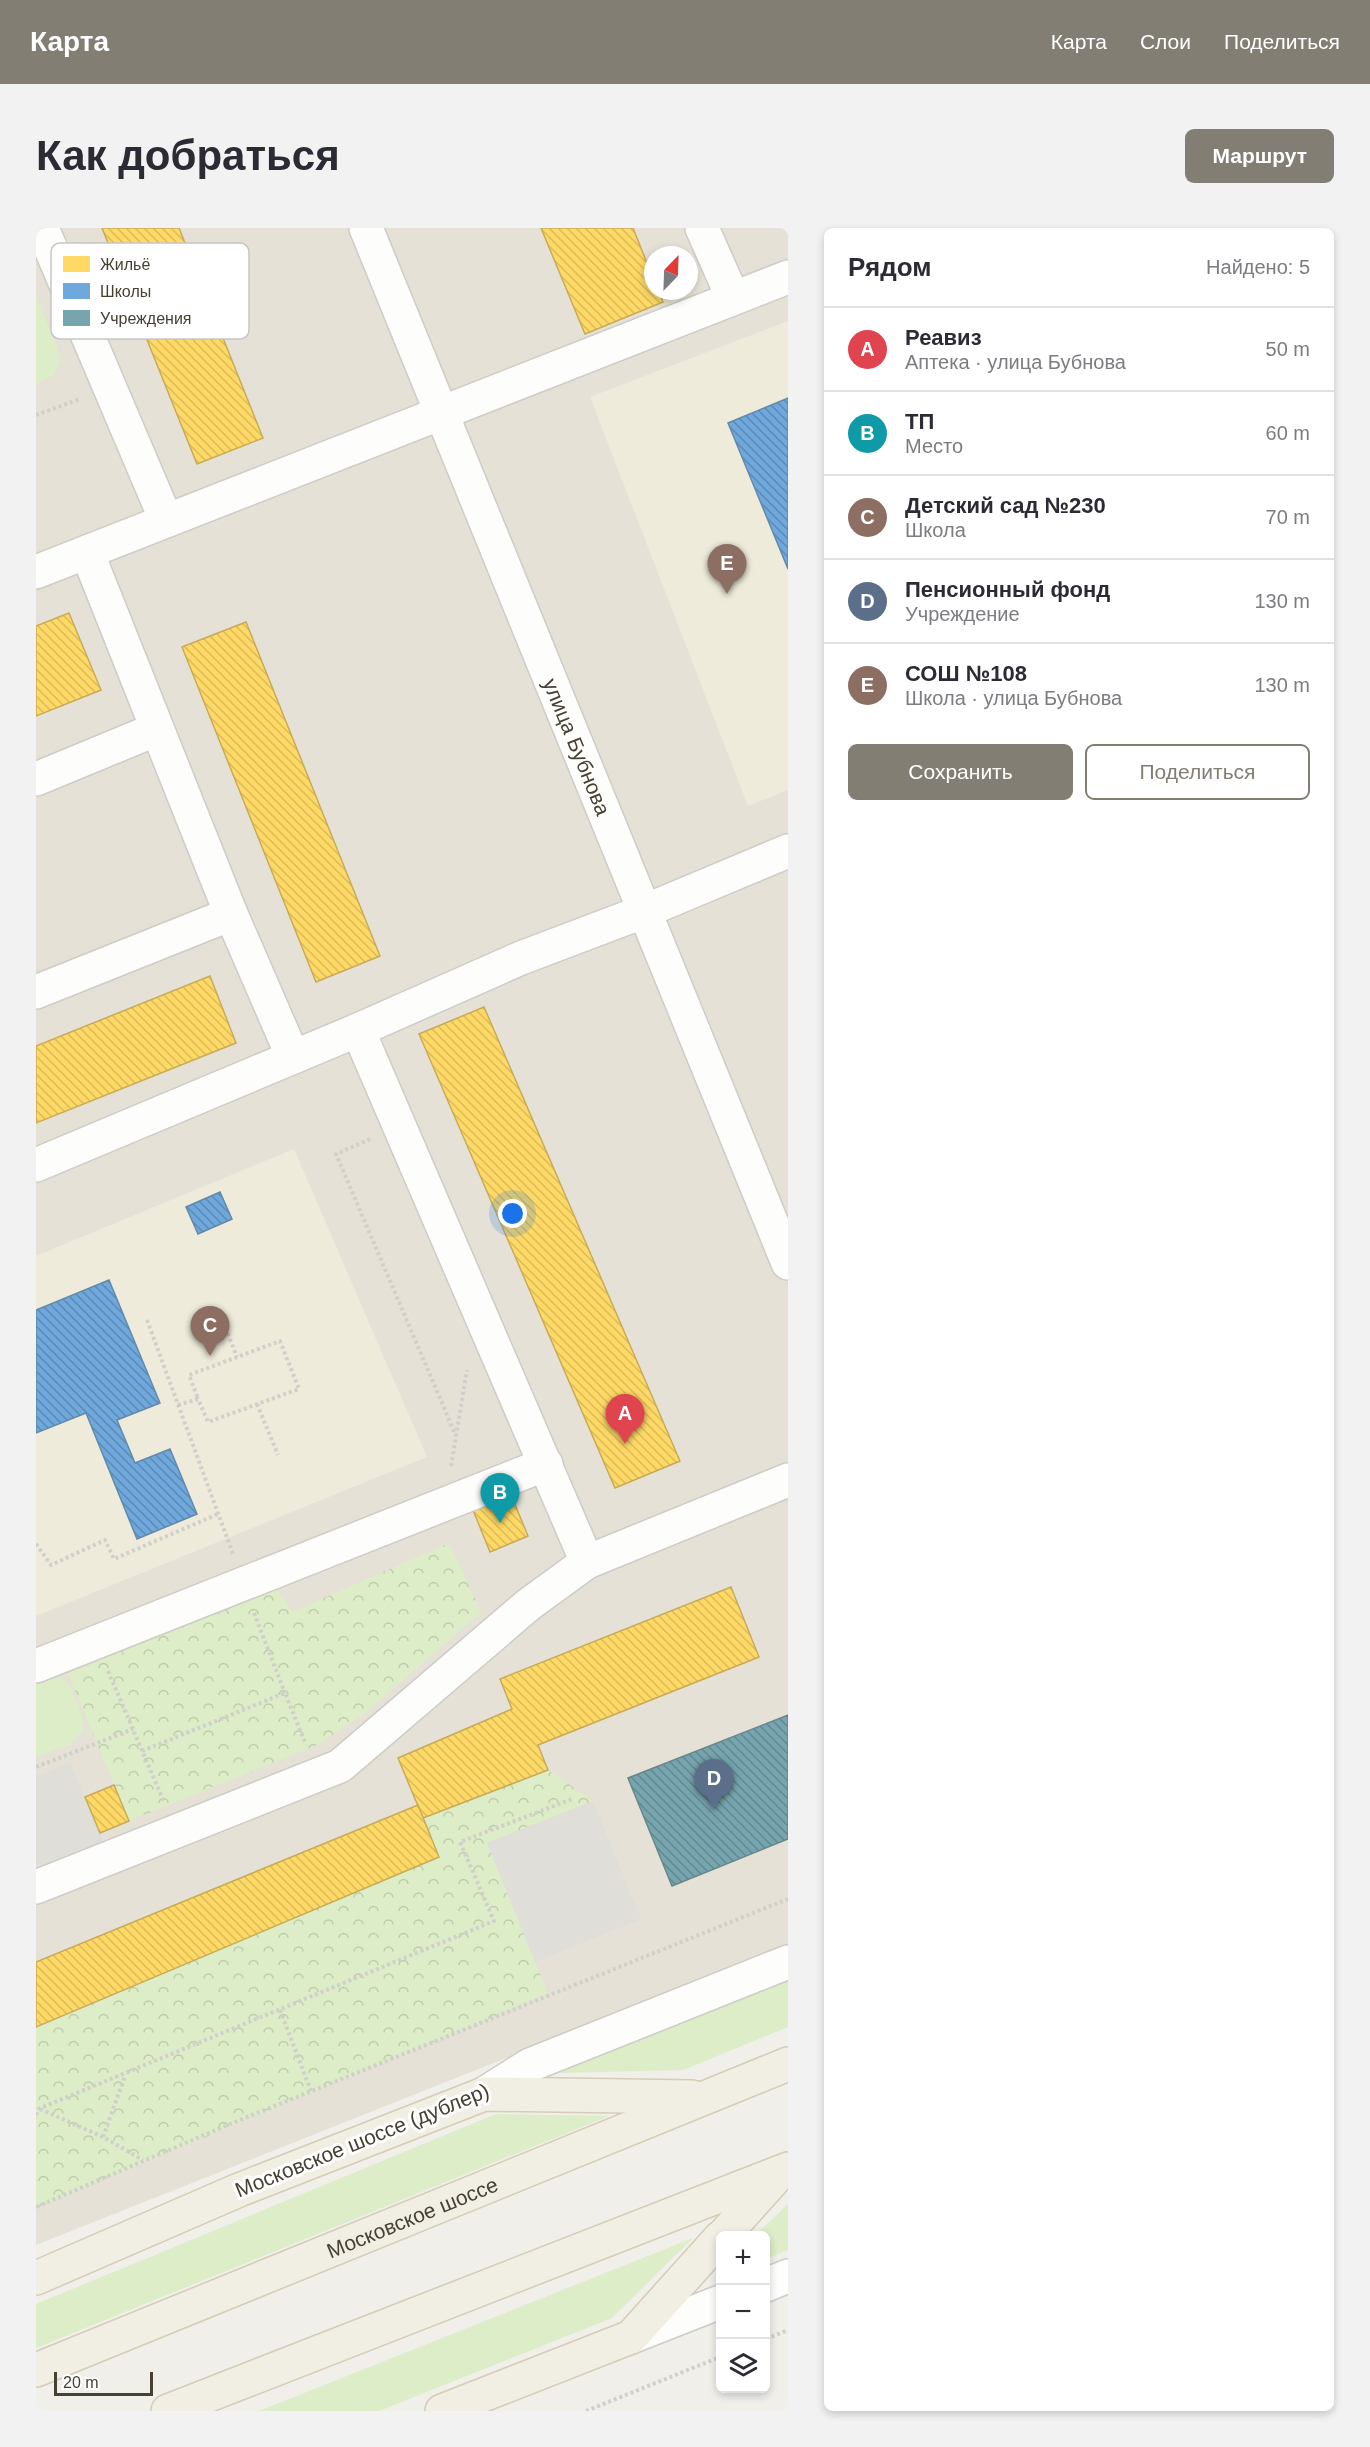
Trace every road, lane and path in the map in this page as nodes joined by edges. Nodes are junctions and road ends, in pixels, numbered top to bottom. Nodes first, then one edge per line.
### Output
1 (42, 228) edge
2 (366, 228) edge
3 (702, 228) edge
4 (51, 250) edge
5 (788, 277) edge
6 (733, 298) junction
7 (88, 339) edge
8 (109, 389) junction
9 (442, 412) junction
10 (36, 415) edge
11 (166, 520) junction
12 (87, 552) junction
13 (36, 572) edge
14 (157, 729) junction
15 (36, 779) edge
16 (788, 851) edge
17 (645, 911) junction
18 (231, 915) junction
19 (36, 992) edge
20 (358, 1030) junction
21 (292, 1057) junction
22 (401, 1126) junction
23 (36, 1165) edge
24 (788, 1263) edge
25 (219, 1311) dead end
26 (147, 1320) dead end
27 (237, 1357) junction
28 (469, 1360) dead end
29 (198, 1398) junction
30 (257, 1404) junction
31 (178, 1405) junction
32 (456, 1437) junction
33 (278, 1455) dead end
34 (546, 1464) junction
35 (450, 1470) dead end
36 (788, 1480) edge
37 (218, 1514) junction
38 (36, 1544) edge
39 (587, 1562) junction
40 (238, 1570) junction
41 (105, 1663) dead end
42 (36, 1666) edge
43 (285, 1694) junction
44 (133, 1729) junction
45 (308, 1749) dead end
46 (142, 1751) junction
47 (36, 1767) edge
48 (572, 1799) dead end
49 (166, 1806) dead end
50 (36, 1887) edge
51 (788, 1899) edge
52 (788, 1962) edge
53 (280, 2010) junction
54 (788, 2064) edge
55 (125, 2075) junction
56 (311, 2091) junction
57 (483, 2094) junction
58 (706, 2097) junction
59 (37, 2109) edge
60 (36, 2115) edge
61 (104, 2137) junction
62 (143, 2161) junction
63 (784, 2170) edge
64 (36, 2207) edge
65 (728, 2231) edge
66 (716, 2244) edge
67 (788, 2276) edge
68 (36, 2278) edge
69 (770, 2283) edge
70 (716, 2304) edge
71 (788, 2330) edge
72 (631, 2337) junction
73 (770, 2337) edge
74 (716, 2359) edge
75 (36, 2370) edge
76 (168, 2411) edge
77 (442, 2411) edge
78 (586, 2411) edge

1 - 4 street
2 - 9 street, улица Бубнова
3 - 6 street
5 - 6 street
6 - 9 street
7 - 8 street
8 - 10 path
8 - 11 street
9 - 11 street
9 - 17 street, улица Бубнова
11 - 12 street
12 - 13 street
12 - 14 street
14 - 15 street
14 - 18 street
16 - 17 street
17 - 20 street
17 - 24 street, улица Бубнова
18 - 19 street
18 - 21 street
20 - 21 street
20 - 22 street
21 - 23 street
22 - 32 path
22 - 34 street
25 - 27 path
26 - 31 path
27 - 29 path
27 - 30 path
28 - 32 path
29 - 30 path
29 - 31 path
30 - 33 path
31 - 37 path
32 - 35 path
34 - 39 street
34 - 40 street
36 - 39 street
37 - 38 path
37 - 40 path
39 - 50 street
40 - 42 street
40 - 43 path
41 - 44 path
43 - 45 path
43 - 46 path
44 - 46 path
44 - 47 path
46 - 49 path
48 - 53 path
51 - 56 path
52 - 57 street, Московское шоссе (дублер)
53 - 55 path
53 - 56 path
54 - 58 main road, Московское шоссе
55 - 59 path
55 - 61 path
56 - 62 path
57 - 58 main road
57 - 68 main road, Московское шоссе (дублер)
58 - 75 main road, Московское шоссе
59 - 60 path
59 - 61 path
61 - 62 path
62 - 64 path
63 - 65 main road
63 - 76 main road
66 - 72 main road
67 - 69 street
70 - 72 street
71 - 73 path
72 - 77 main road
74 - 78 path

